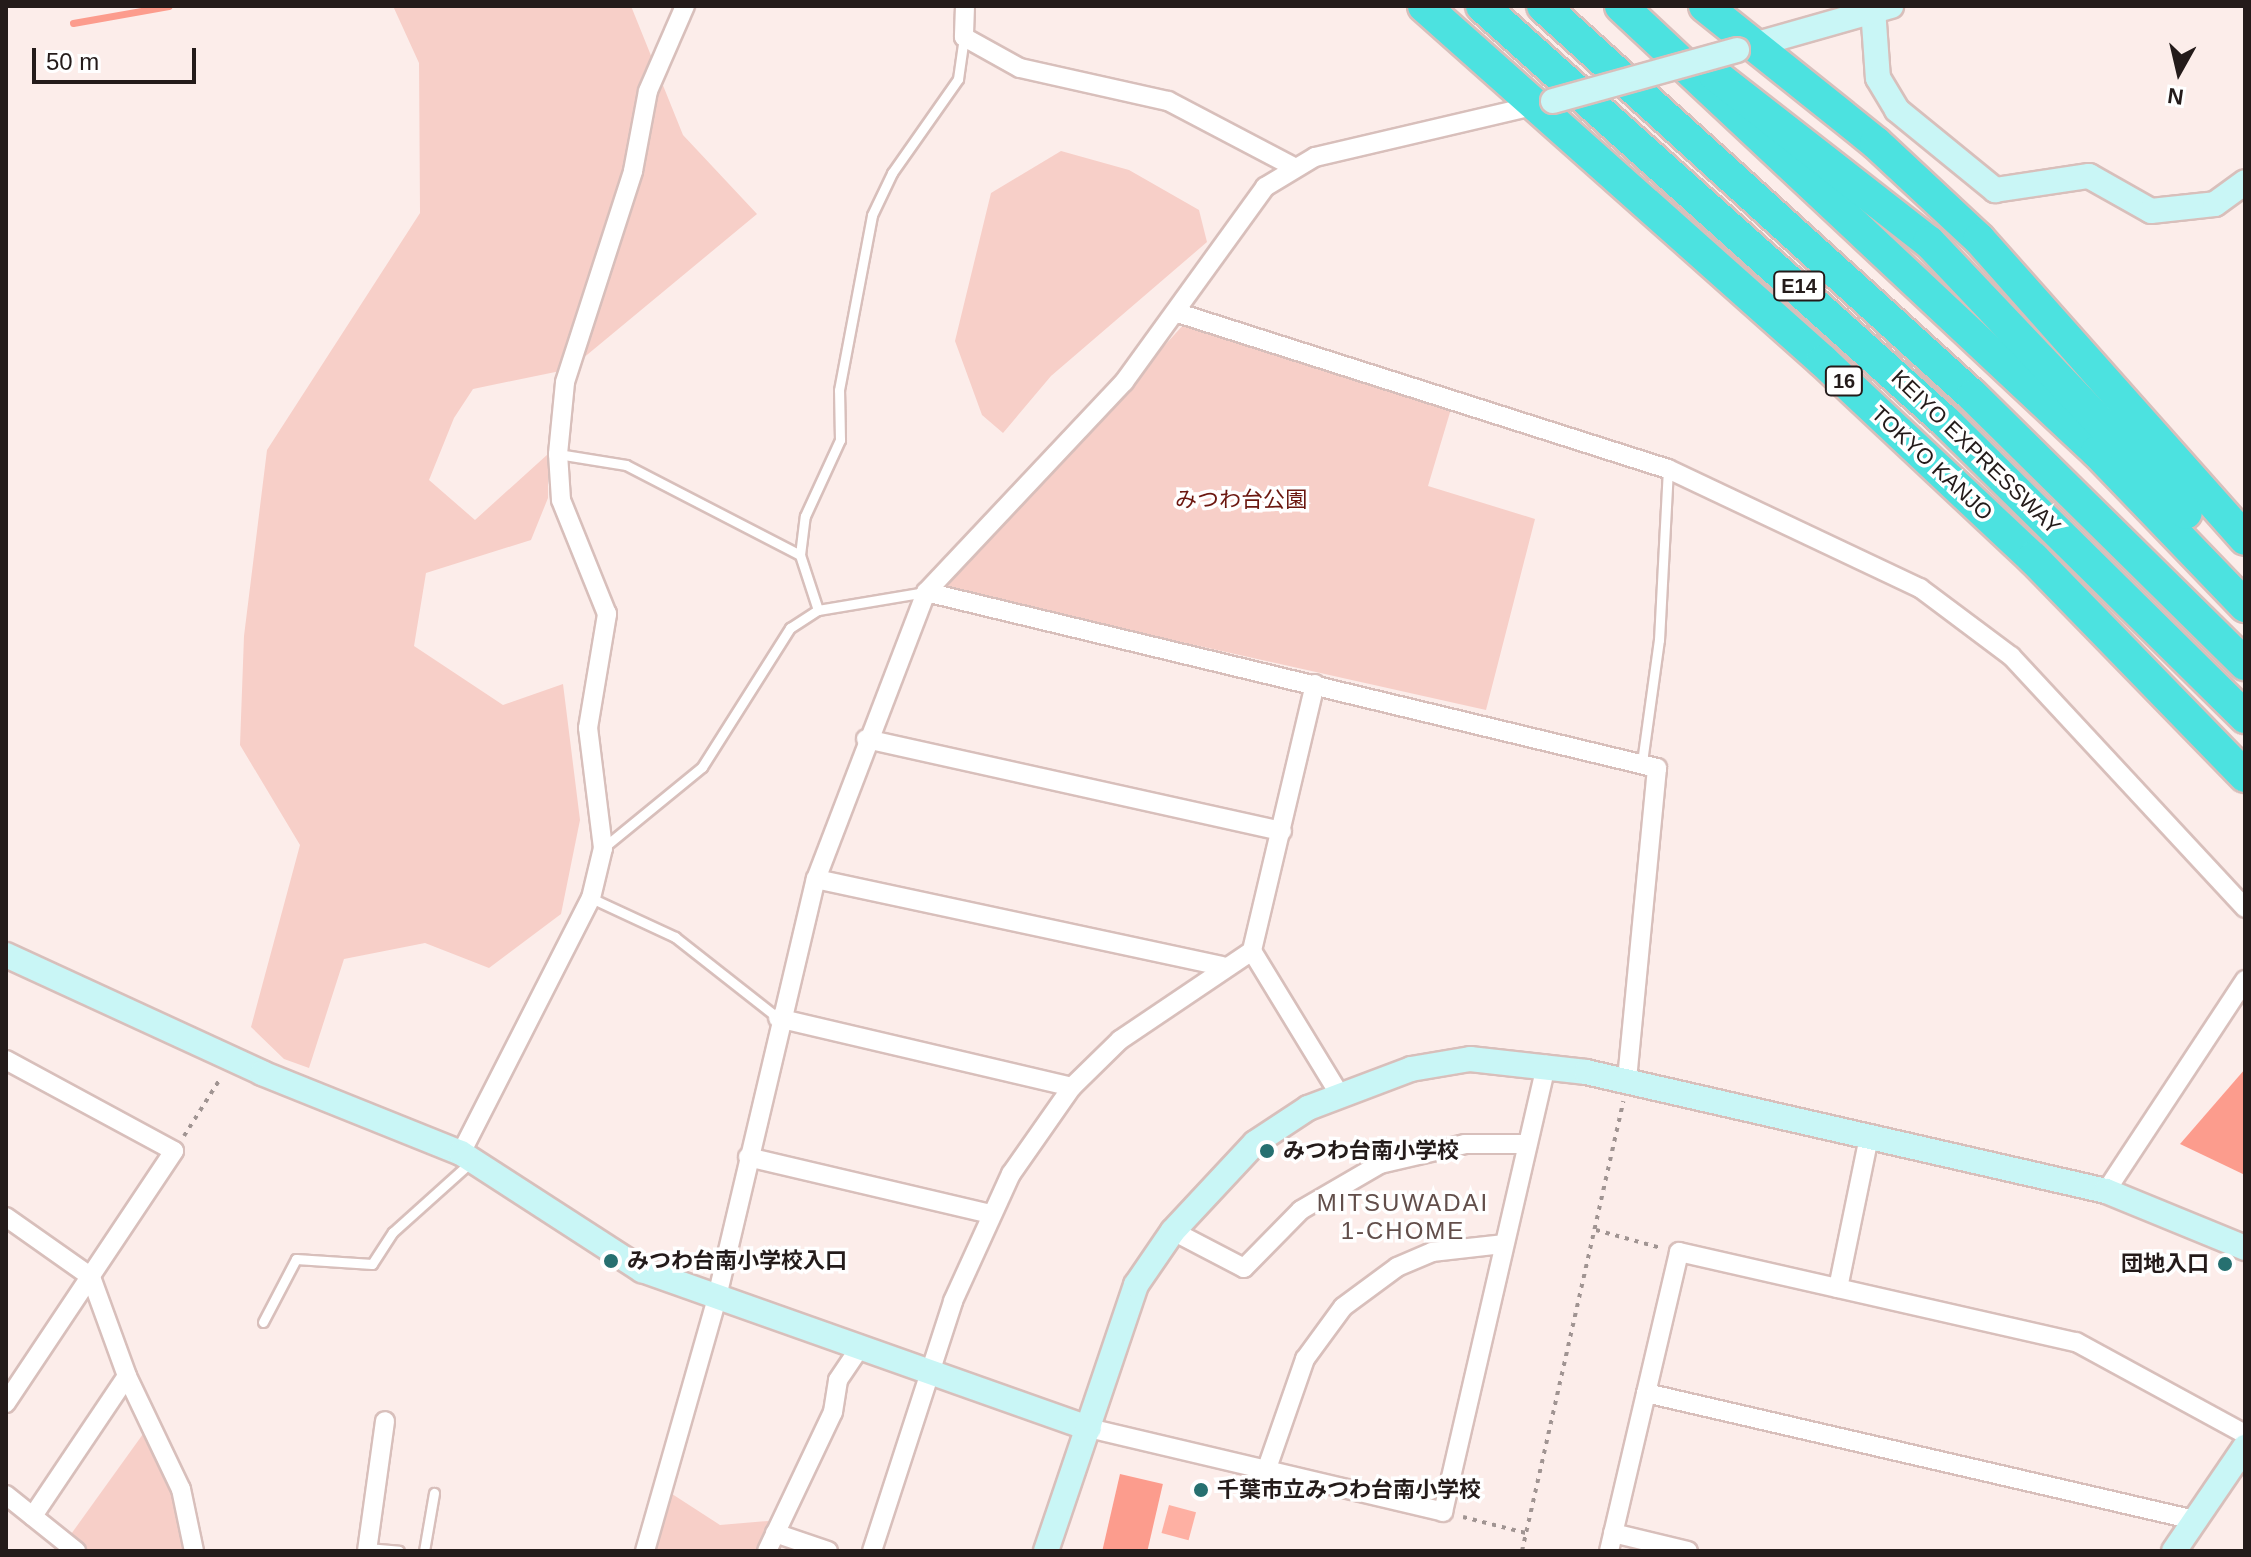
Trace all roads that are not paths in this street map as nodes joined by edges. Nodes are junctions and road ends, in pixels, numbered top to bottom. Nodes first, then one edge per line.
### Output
1 (685, 6) edge
2 (965, 6) edge
3 (1424, 6) edge
4 (1482, 6) edge
5 (1543, 6) edge
6 (1621, 6) edge
7 (1705, 6) edge
8 (1882, 8) edge
9 (964, 37) junction
10 (1746, 47) junction
11 (1544, 103) junction
12 (1292, 166) junction
13 (2245, 182) edge
14 (1178, 313) junction
15 (558, 454) junction
16 (1668, 469) junction
17 (2245, 539) edge
18 (800, 555) junction
19 (2245, 577) edge
20 (926, 592) junction
21 (2245, 606) edge
22 (818, 610) junction
23 (2245, 664) edge
24 (1315, 684) junction
25 (2245, 717) edge
26 (866, 739) junction
27 (1642, 762) junction
28 (2245, 776) edge
29 (1282, 831) junction
30 (603, 848) junction
31 (816, 879) junction
32 (591, 898) junction
33 (2245, 908) edge
34 (1252, 951) junction
35 (6, 955) edge
36 (1222, 966) junction
37 (2245, 980) edge
38 (778, 1018) junction
39 (6, 1060) edge
40 (1546, 1065) junction
41 (1627, 1081) junction
42 (1072, 1087) junction
43 (1340, 1095) junction
44 (1869, 1137) junction
45 (1527, 1144) junction
46 (467, 1156) junction
47 (748, 1157) junction
48 (2106, 1191) junction
49 (991, 1214) junction
50 (6, 1217) edge
51 (1173, 1231) junction
52 (1503, 1244) junction
53 (2245, 1248) edge
54 (91, 1277) junction
55 (1838, 1288) junction
56 (716, 1301) junction
57 (263, 1322) dead end
58 (858, 1350) junction
59 (930, 1375) junction
60 (127, 1376) junction
61 (1646, 1393) junction
62 (6, 1403) edge
63 (385, 1421) dead end
64 (1089, 1428) junction
65 (2245, 1434) edge
66 (2245, 1447) edge
67 (1266, 1471) junction
68 (434, 1493) dead end
69 (6, 1495) edge
70 (33, 1516) junction
71 (2195, 1520) junction
72 (775, 1533) junction
73 (1611, 1542) edge
74 (367, 1549) edge
75 (76, 1551) edge
76 (194, 1551) edge
77 (399, 1551) edge
78 (424, 1551) edge
79 (645, 1551) edge
80 (767, 1551) edge
81 (828, 1551) edge
82 (872, 1551) edge
83 (1046, 1551) edge
84 (1688, 1551) edge
85 (2174, 1551) edge

1 - 15 street
2 - 9 street
3 - 11 highway, TOKYO KANJO / 16
4 - 25 highway, KEIYO EXPRESSWAY / E14
5 - 23 highway, KEIYO EXPRESSWAY / E14
6 - 19 highway
6 - 21 highway
7 - 10 highway
8 - 10 street
8 - 13 street
9 - 12 street
9 - 18 lane
10 - 11 street, bridge
10 - 17 highway
11 - 12 street
11 - 28 highway, TOKYO KANJO / 16
12 - 14 street
14 - 16 street
14 - 20 street
15 - 18 lane
15 - 30 street
16 - 27 lane
16 - 33 street
18 - 22 lane
20 - 22 lane
20 - 24 street
20 - 26 street
22 - 30 lane
24 - 27 street
24 - 29 street
26 - 29 street
26 - 31 street
27 - 41 street
29 - 34 street
30 - 32 street
31 - 36 street
31 - 38 street
32 - 38 lane
32 - 46 street
34 - 36 street
34 - 43 street
35 - 46 street
36 - 42 street
37 - 48 street
38 - 42 street
38 - 47 street
39 - 54 street
40 - 41 street
40 - 43 street
40 - 45 street
41 - 44 street
42 - 49 street
43 - 51 street
44 - 48 street
44 - 55 street
45 - 51 street
45 - 52 street
46 - 56 street
46 - 57 lane
47 - 49 street
47 - 56 street
48 - 53 street
49 - 59 street
50 - 54 street
51 - 64 street
52 - 67 street
52 - 67 street
54 - 60 street
54 - 62 street
55 - 61 street
55 - 65 street
56 - 58 street
56 - 79 street
58 - 59 street
58 - 72 street
59 - 64 street
59 - 82 street
60 - 70 street
60 - 76 street
61 - 71 street
61 - 73 street
63 - 74 street
64 - 67 street
64 - 83 street
66 - 71 street
68 - 78 lane
69 - 70 street
70 - 75 street
71 - 85 street
72 - 80 street
72 - 81 street
73 - 84 street
74 - 77 lane

